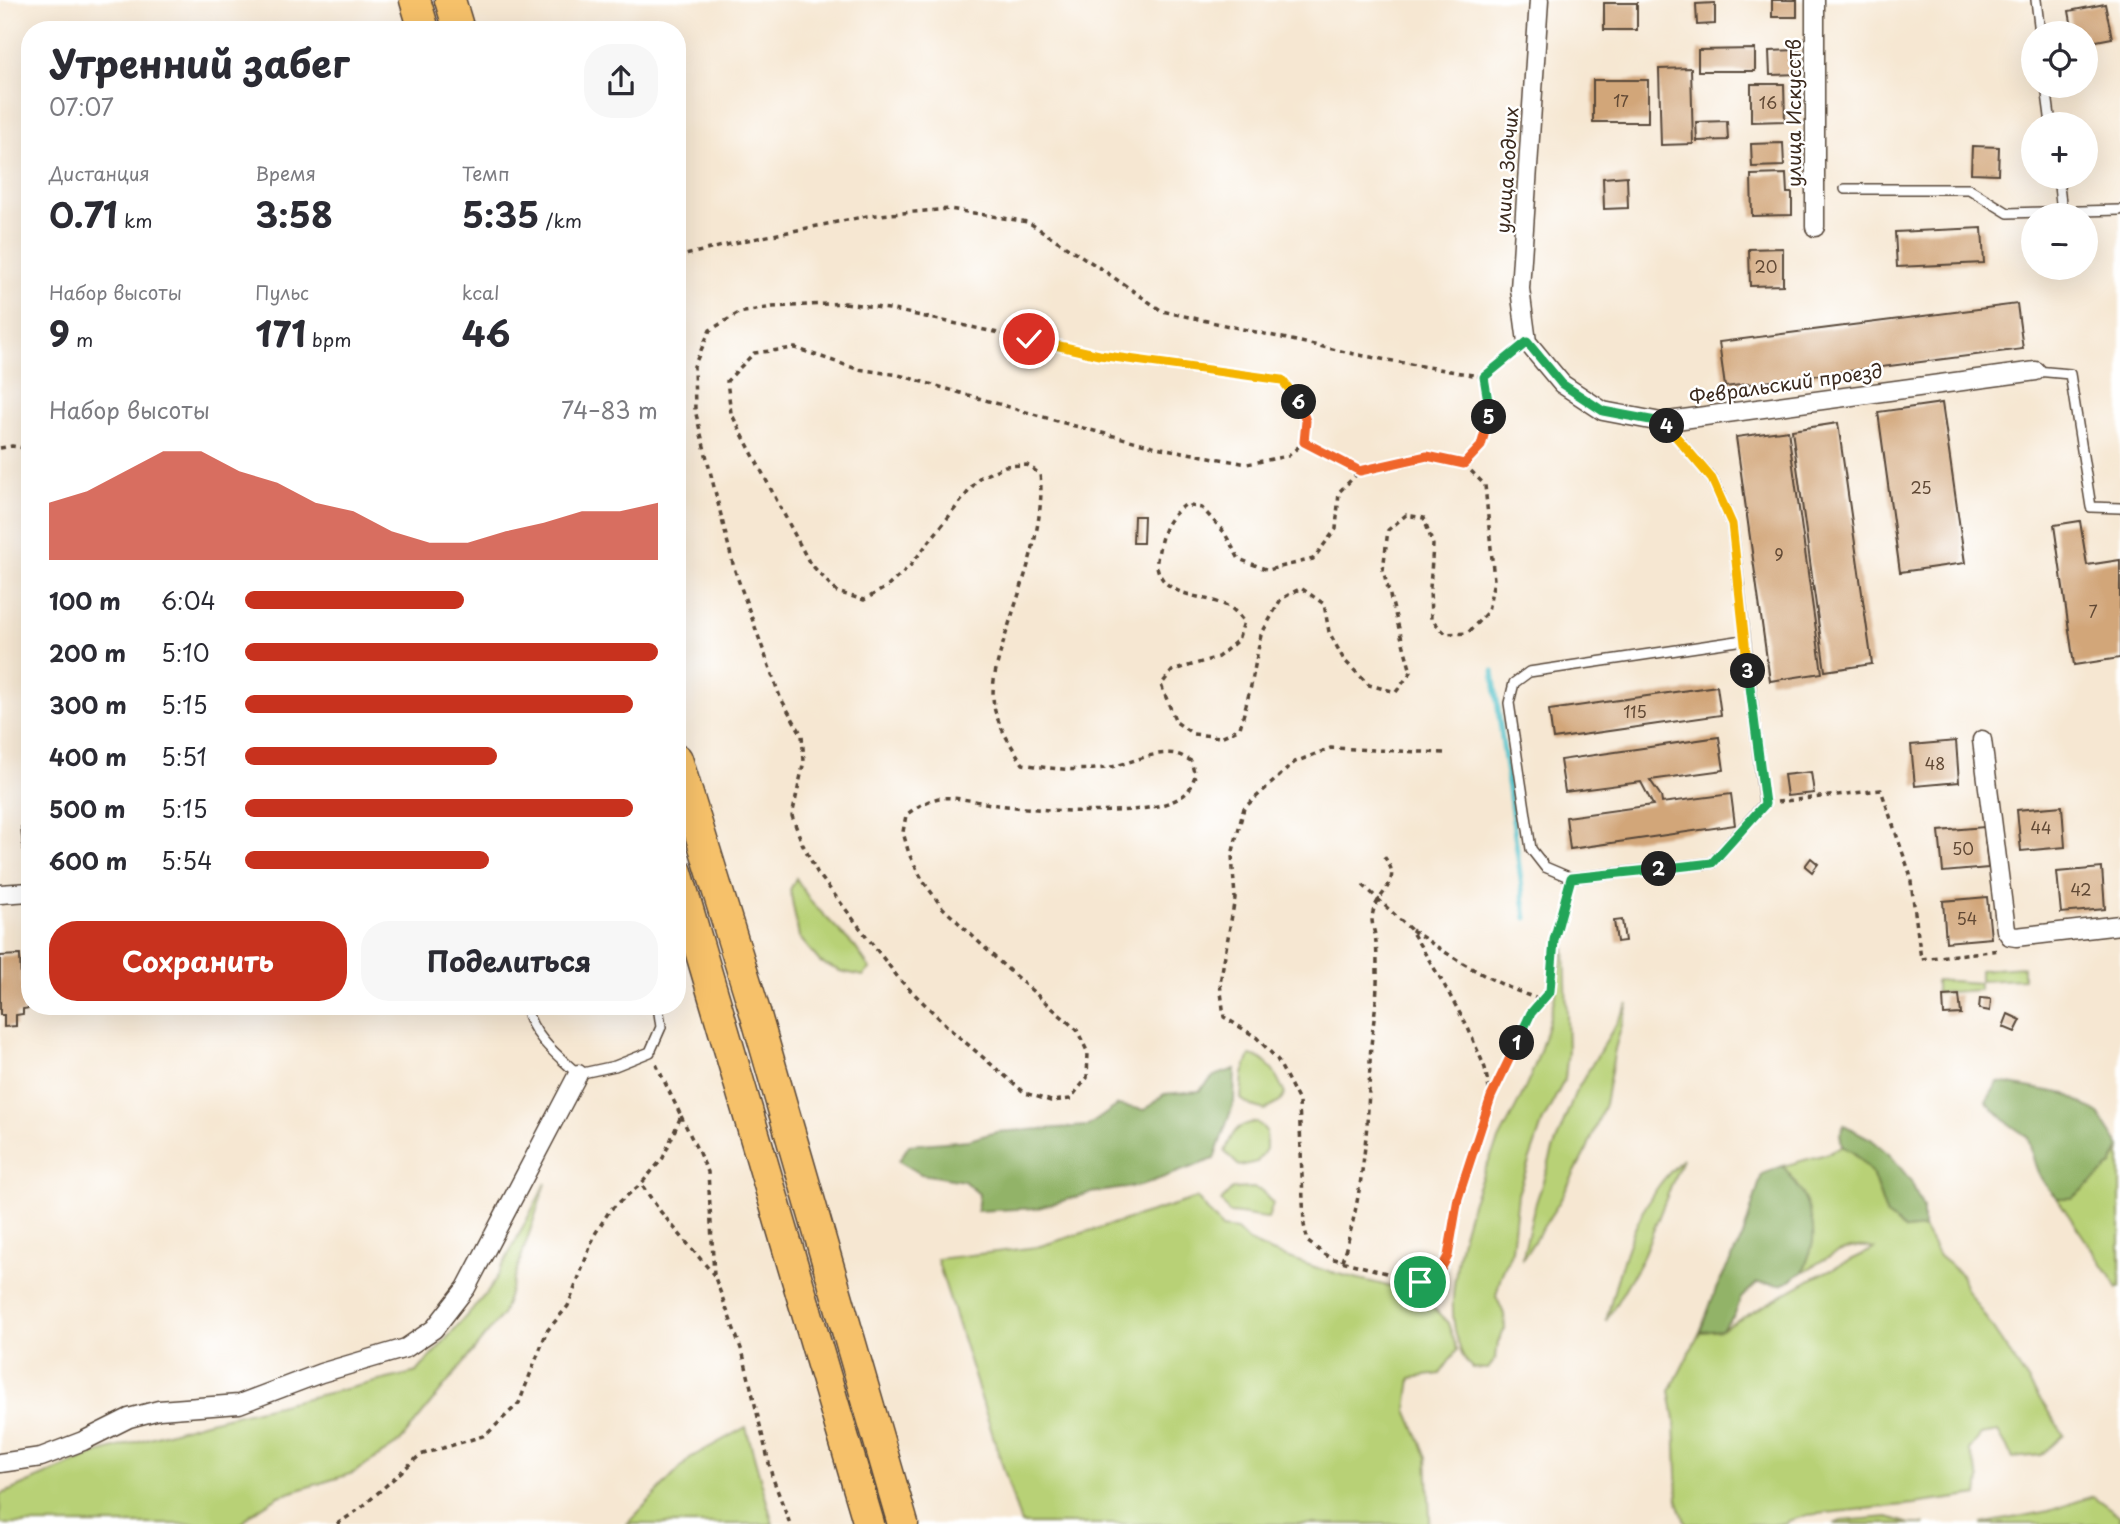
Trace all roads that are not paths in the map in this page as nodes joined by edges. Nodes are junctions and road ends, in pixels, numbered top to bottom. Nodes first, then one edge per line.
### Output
1 (415, 0) edge
2 (450, 0) edge
3 (1539, 0) edge
4 (1815, 0) edge
5 (2036, 0) edge
6 (421, 21) edge
7 (456, 21) edge
8 (2039, 21) edge
9 (1845, 189) dead end
10 (2120, 210) edge
11 (2098, 211) edge
12 (2021, 213) edge
13 (1815, 227) dead end
14 (1527, 342) joint
15 (2036, 371) joint
16 (1661, 422) junction
17 (2120, 508) edge
18 (1744, 640) junction
19 (1982, 740) dead end
20 (686, 788) edge
21 (21, 893) edge
22 (0, 894) edge
23 (686, 903) edge
24 (2120, 925) edge
25 (527, 1015) edge
26 (659, 1015) edge
27 (578, 1074) junction
28 (0, 1463) edge
29 (869, 1524) edge
30 (904, 1524) edge

1 - 6 highway
2 - 7 highway
3 - 14 street, улица Зодчих
4 - 13 street, улица Искусств
5 - 8 lane
9 - 12 lane
10 - 11 lane
14 - 16 street, Февральский проезд
15 - 16 street, Февральский проезд
15 - 17 lane
16 - 18 lane
18 - 18 lane
19 - 24 street
20 - 30 highway
21 - 22 street
23 - 29 highway
25 - 27 lane
26 - 27 lane
27 - 28 street

